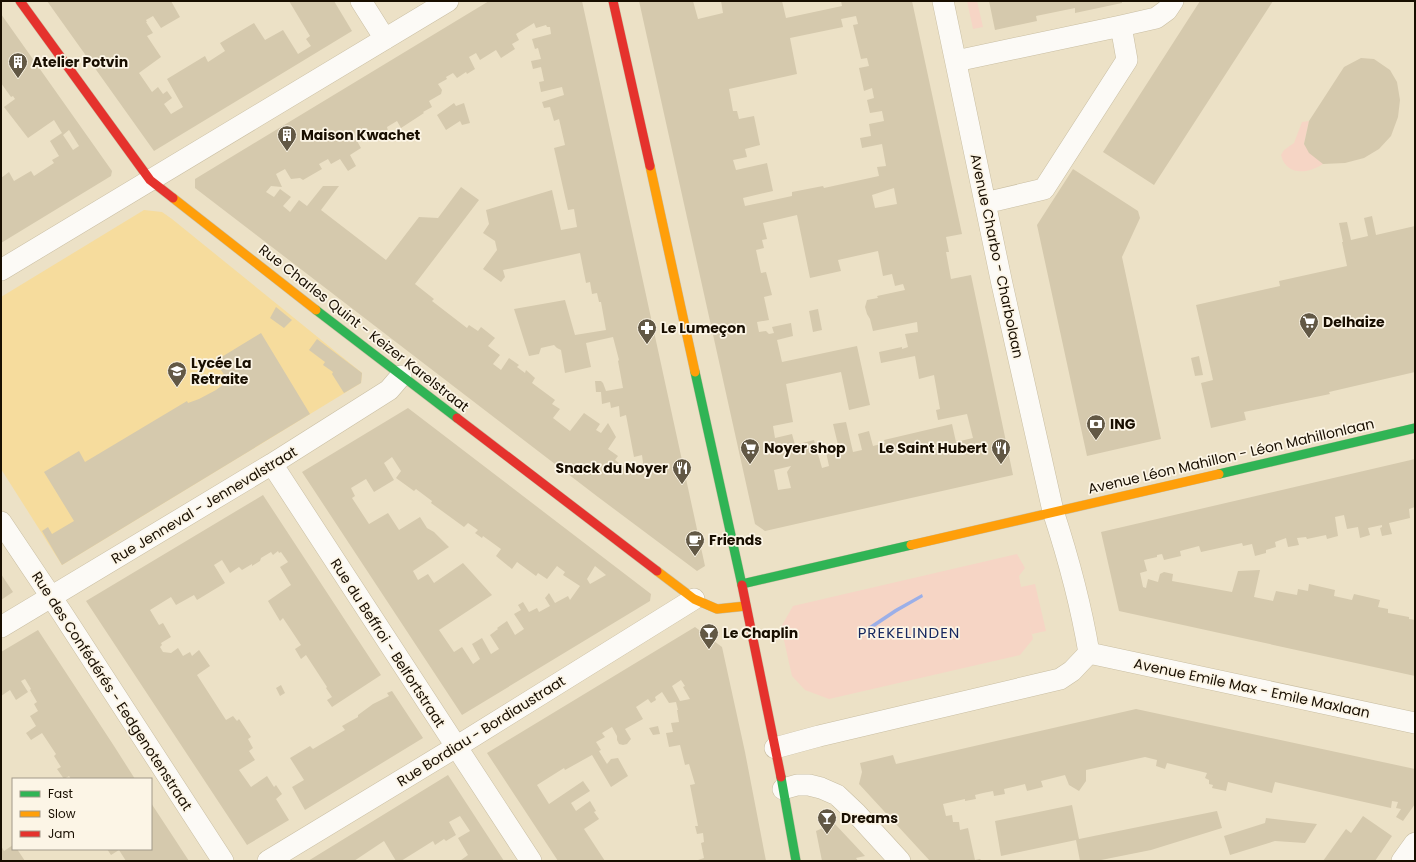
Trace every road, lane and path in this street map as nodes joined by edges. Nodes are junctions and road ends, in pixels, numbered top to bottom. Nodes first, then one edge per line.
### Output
1 (20, 1) edge
2 (361, 1) edge
3 (448, 1) edge
4 (613, 1) edge
5 (943, 1) edge
6 (1173, 1) edge
7 (1121, 26) junction
8 (385, 39) junction
9 (956, 61) junction
10 (150, 180) junction
11 (985, 203) junction
12 (1, 270) edge
13 (401, 376) junction
14 (1415, 428) edge
15 (272, 464) junction
16 (1053, 511) junction
17 (1, 522) edge
18 (742, 584) junction
19 (51, 597) junction
20 (694, 599) junction
21 (746, 606) junction
22 (1, 627) edge
23 (1090, 653) junction
24 (1415, 722) edge
25 (456, 747) junction
26 (775, 748) junction
27 (783, 789) junction
28 (1415, 843) edge
29 (222, 861) edge
30 (268, 861) edge
31 (531, 861) edge
32 (796, 861) edge
33 (900, 861) edge
34 (1402, 861) edge

1 - 10 street, Rue Charles Quint - Keizer Karelstraat
2 - 8 street
3 - 8 street
4 - 18 street
5 - 9 street, Avenue Charbo - Charbolaan
6 - 7 street
7 - 9 street
7 - 11 street
8 - 10 street
9 - 11 street, Avenue Charbo - Charbolaan
10 - 12 street
10 - 13 street, Rue Charles Quint - Keizer Karelstraat
11 - 16 street, Avenue Charbo - Charbolaan
13 - 15 street, Rue Jenneval - Jennevalstraat
13 - 20 street, Rue Charles Quint - Keizer Karelstraat
14 - 16 street, Avenue Léon Mahillon - Léon Mahillonlaan
15 - 19 street, Rue Jenneval - Jennevalstraat
15 - 25 street, Rue du Beffroi - Belfortstraat
16 - 18 street, Avenue Léon Mahillon - Léon Mahillonlaan
16 - 23 street, Avenue Charbo - Charbolaan
17 - 19 street, Rue des Confédérés - Eedgenotenstraat
18 - 21 street
19 - 22 street, Rue Jenneval - Jennevalstraat
19 - 29 street, Rue des Confédérés - Eedgenotenstraat
20 - 21 street, Rue Charles Quint - Keizer Karelstraat
20 - 25 street, Rue Bordiau - Bordiaustraat
21 - 26 street
23 - 24 street, Avenue Emile Max - Emile Maxlaan
23 - 26 street
25 - 30 street, Rue Bordiau - Bordiaustraat
25 - 31 street, Rue du Beffroi - Belfortstraat
26 - 27 street
27 - 32 street
27 - 33 street
28 - 34 street

